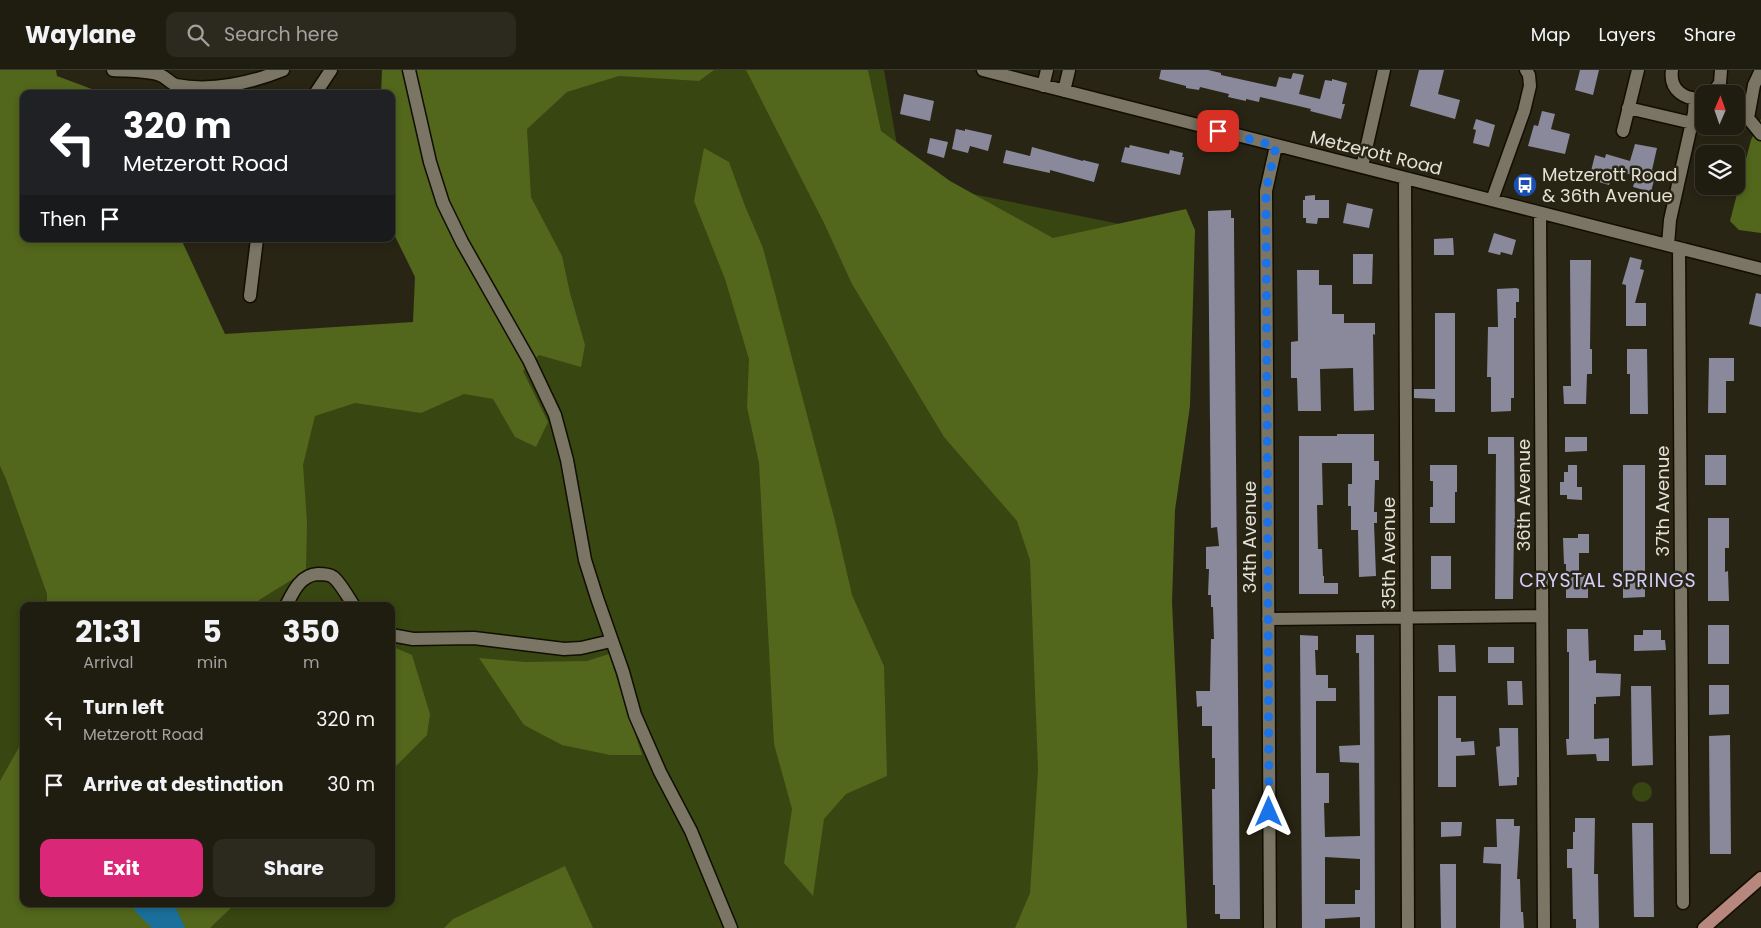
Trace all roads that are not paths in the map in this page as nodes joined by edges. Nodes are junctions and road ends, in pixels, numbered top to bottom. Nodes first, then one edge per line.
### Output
1 (113, 70) edge
2 (283, 70) edge
3 (331, 70) edge
4 (409, 70) edge
5 (983, 70) edge
6 (1046, 70) edge
7 (1069, 70) edge
8 (1384, 70) edge
9 (1526, 70) edge
10 (1638, 70) edge
11 (1672, 70) edge
12 (1721, 70) edge
13 (1761, 70) edge
14 (1719, 85) edge
15 (1042, 86) junction
16 (318, 90) edge
17 (1064, 91) junction
18 (1695, 98) edge
19 (1628, 108) junction
20 (1695, 114) edge
21 (1692, 123) junction
22 (1622, 130) dead end
23 (1761, 134) edge
24 (1276, 146) junction
25 (1362, 167) junction
26 (1405, 178) junction
27 (1492, 200) junction
28 (1540, 212) junction
29 (257, 242) edge
30 (1673, 246) junction
31 (1761, 268) edge
32 (250, 296) dead end
33 (288, 602) edge
34 (351, 602) edge
35 (1542, 616) junction
36 (1407, 618) junction
37 (1268, 619) junction
38 (395, 636) edge
39 (612, 641) junction
40 (1761, 878) edge
41 (1683, 903) dead end
42 (731, 928) edge
43 (1270, 928) edge
44 (1408, 928) edge
45 (1544, 928) edge
46 (1704, 928) edge

1 - 2 street
3 - 16 street
4 - 39 street
5 - 15 street, Metzerott Road
6 - 15 street
7 - 17 street
8 - 25 street
9 - 27 street
10 - 19 street
11 - 18 street
12 - 14 street
13 - 23 street
15 - 17 street, Metzerott Road
17 - 24 street, Metzerott Road
19 - 21 street
19 - 22 street
20 - 21 street, 37th Avenue
21 - 30 street, 37th Avenue
24 - 25 street, Metzerott Road
24 - 37 street, 34th Avenue
25 - 26 street, Metzerott Road
26 - 27 street, Metzerott Road
26 - 36 street, 35th Avenue
27 - 28 street, Metzerott Road
28 - 30 street, Metzerott Road
28 - 35 street, 36th Avenue
29 - 32 street
30 - 31 street, Metzerott Road
30 - 41 street, 37th Avenue
33 - 34 street
35 - 36 street
35 - 45 street, 36th Avenue
36 - 37 street
36 - 44 street, 35th Avenue
37 - 43 street, 34th Avenue
38 - 39 street
39 - 42 street
40 - 46 main road

